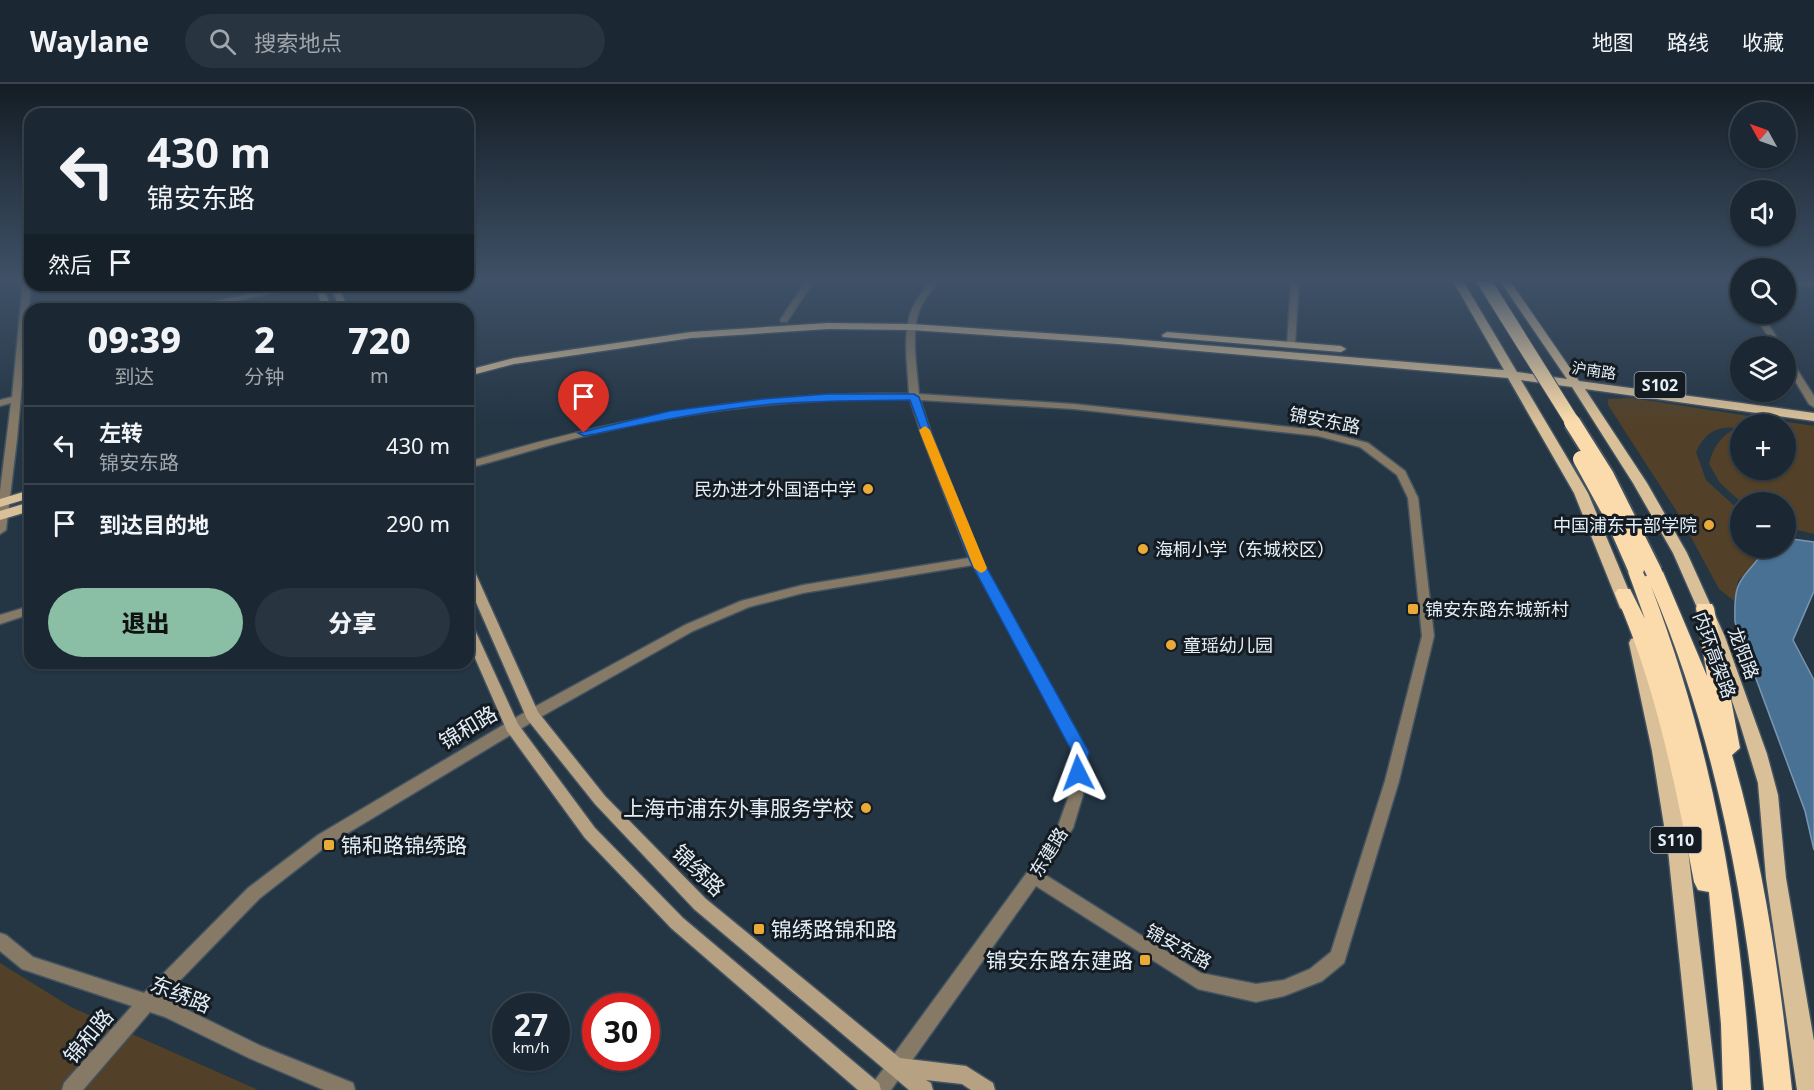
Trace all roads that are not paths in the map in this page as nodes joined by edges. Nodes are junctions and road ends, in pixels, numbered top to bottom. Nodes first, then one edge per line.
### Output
1 (685, 328) edge
2 (798, 328) edge
3 (913, 328) edge
4 (969, 328) edge
5 (998, 328) edge
6 (1291, 328) edge
7 (1485, 328) edge
8 (1501, 328) edge
9 (1513, 328) edge
10 (1536, 328) edge
11 (1290, 345) junction
12 (24, 354) edge
13 (474, 362) edge
14 (1509, 369) junction
15 (474, 371) edge
16 (1796, 376) edge
17 (1570, 377) junction
18 (914, 397) junction
19 (16, 399) junction
20 (0, 403) edge
21 (1814, 406) edge
22 (1814, 417) edge
23 (474, 463) edge
24 (24, 497) edge
25 (24, 507) edge
26 (2, 509) edge
27 (0, 530) edge
28 (976, 561) junction
29 (1645, 571) junction
30 (474, 584) edge
31 (1623, 593) junction
32 (1705, 608) junction
33 (24, 612) edge
34 (0, 620) edge
35 (474, 642) edge
36 (532, 715) junction
37 (512, 727) junction
38 (1739, 830) junction
39 (1034, 876) junction
40 (0, 941) edge
41 (146, 1003) junction
42 (1732, 1007) junction
43 (896, 1066) junction
44 (72, 1090) edge
45 (346, 1090) edge
46 (872, 1090) edge
47 (880, 1090) edge
48 (924, 1090) edge
49 (986, 1090) edge
50 (1705, 1090) edge
51 (1737, 1090) edge
52 (1778, 1090) edge
53 (1809, 1090) edge

1 - 13 main road, S102
2 - 15 main road, S102
3 - 18 street, 东建路
4 - 14 main road, S102
5 - 11 main road, S102
6 - 11 street
7 - 14 main road, S110
8 - 29 highway, 内环高架路, bridge
9 - 29 highway, 内环高架路, bridge
10 - 17 main road, 龙阳路
11 - 14 main road, S102
12 - 19 street
14 - 17 main road, 沪南路 / S102
14 - 31 main road, S110
16 - 21 street
17 - 21 main road, 沪南路 / S102
17 - 22 main road, 沪南路 / S102
17 - 32 main road, 龙阳路
18 - 23 street, 锦安东路
18 - 28 street, 东建路
18 - 39 street, 锦安东路
19 - 20 street
19 - 26 street
24 - 26 main road
25 - 26 main road
26 - 27 street
28 - 36 street, 锦和路
28 - 39 street, 东建路
29 - 38 highway, 内环高架路
29 - 42 highway, 内环高架路
30 - 36 main road, 锦绣路
31 - 42 highway
31 - 50 main road, S110
32 - 38 highway
32 - 53 main road, 龙阳路
33 - 34 street
35 - 37 main road
36 - 37 street, 锦和路
36 - 43 main road, 锦绣路
37 - 41 street, 锦和路
37 - 46 main road
38 - 52 highway, 内环高架路
39 - 43 street, 东建路
40 - 41 street, 东绣路
41 - 44 street, 锦和路
41 - 45 street, 东绣路
42 - 51 highway, 内环高架路
43 - 47 street, 东建路
43 - 48 main road, 锦绣路
43 - 49 main road

